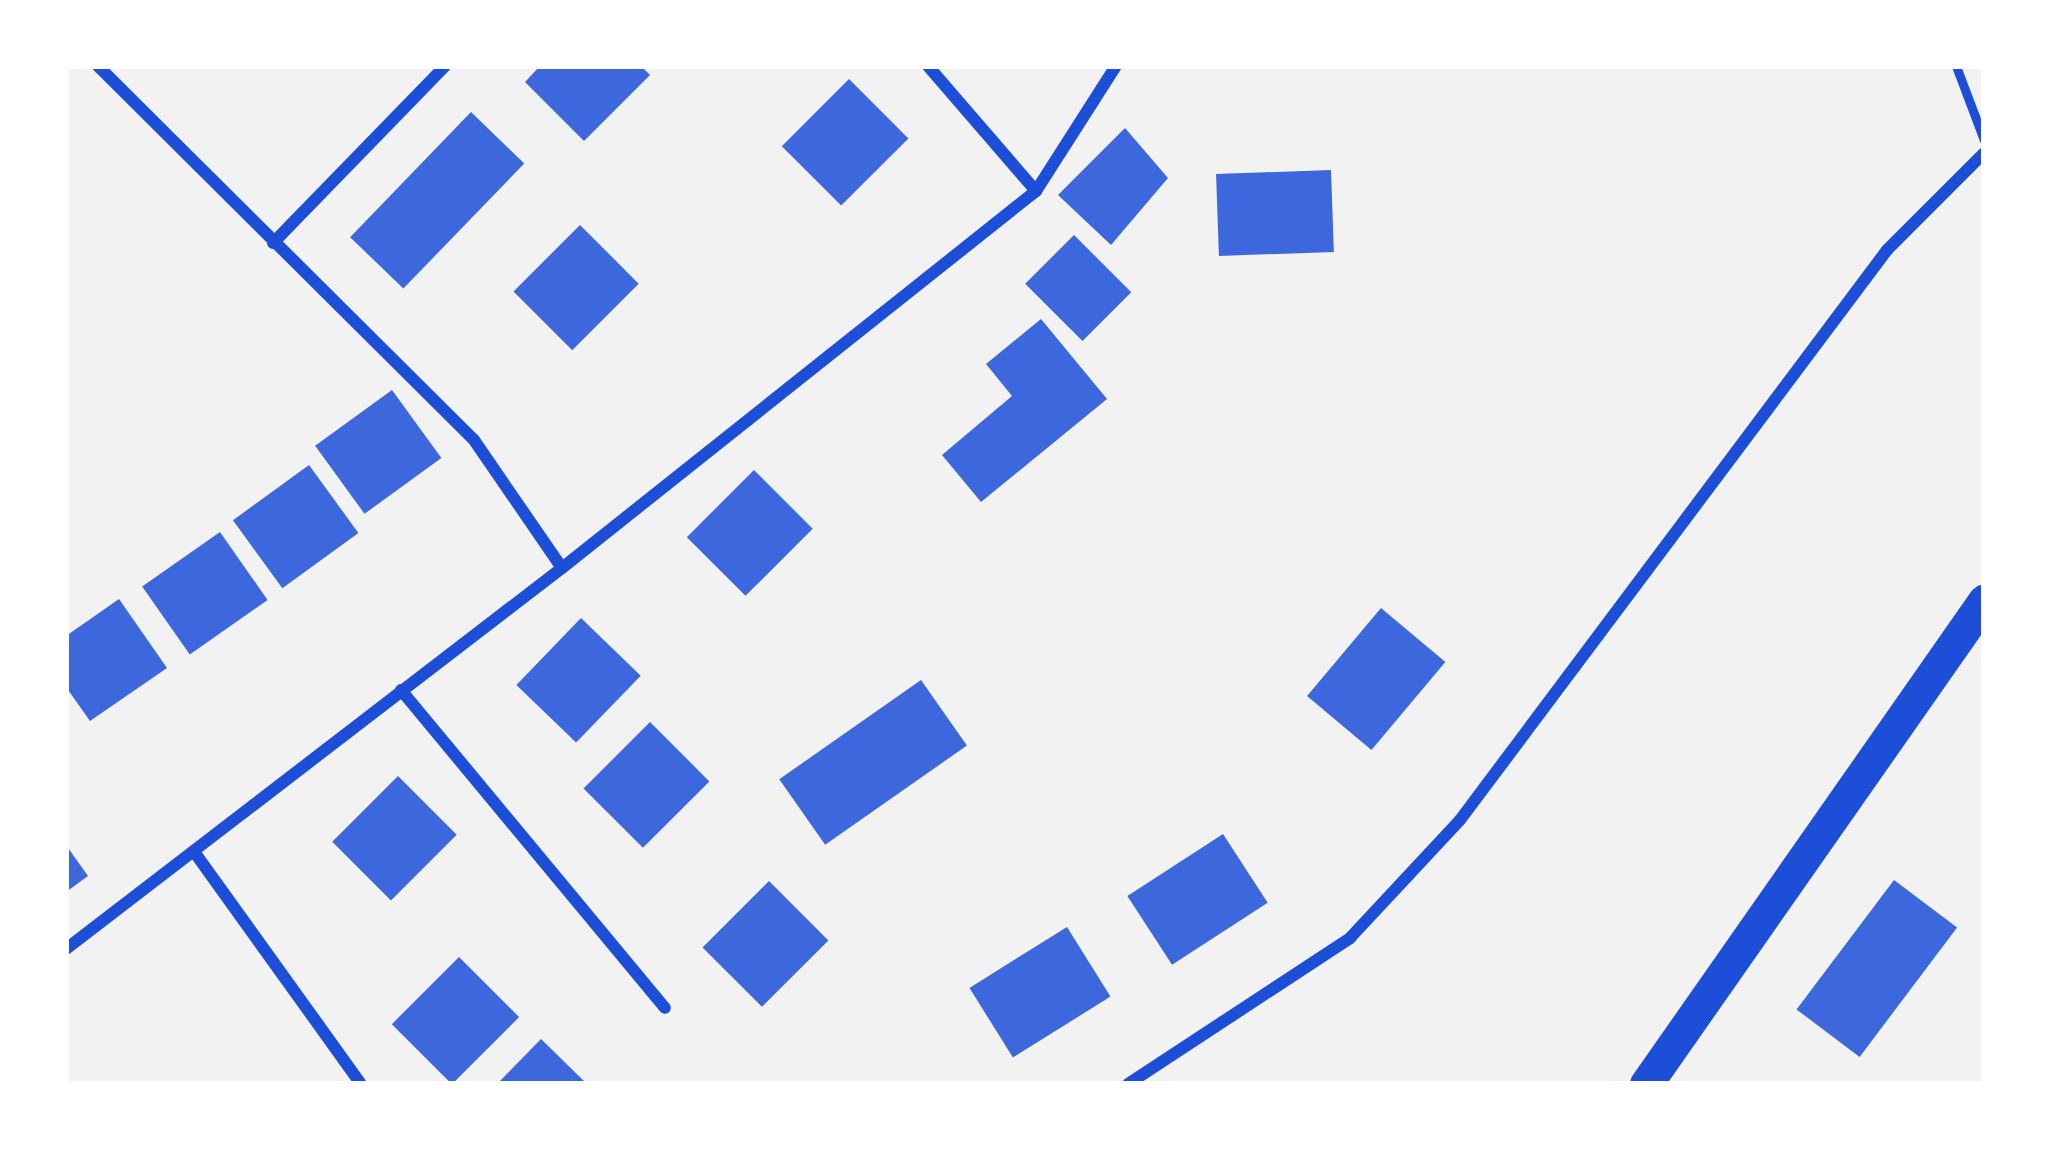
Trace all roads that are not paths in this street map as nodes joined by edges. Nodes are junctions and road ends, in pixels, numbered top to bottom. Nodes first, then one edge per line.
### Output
1 (98, 66) edge
2 (445, 66) edge
3 (928, 66) edge
4 (1116, 66) edge
5 (1955, 66) edge
6 (1984, 140) edge
7 (1984, 153) edge
8 (1036, 191) junction
9 (273, 242) junction
10 (562, 568) junction
11 (1984, 601) edge
12 (401, 690) junction
13 (195, 854) junction
14 (66, 950) edge
15 (665, 1008) dead end
16 (361, 1084) edge
17 (1128, 1084) edge
18 (1646, 1084) edge

1 - 9 street
2 - 9 street
3 - 8 street
4 - 8 street
5 - 6 lane
7 - 17 street
8 - 10 street
9 - 10 street
10 - 12 street
11 - 18 highway
12 - 13 street
12 - 15 street
13 - 14 street
13 - 16 street

